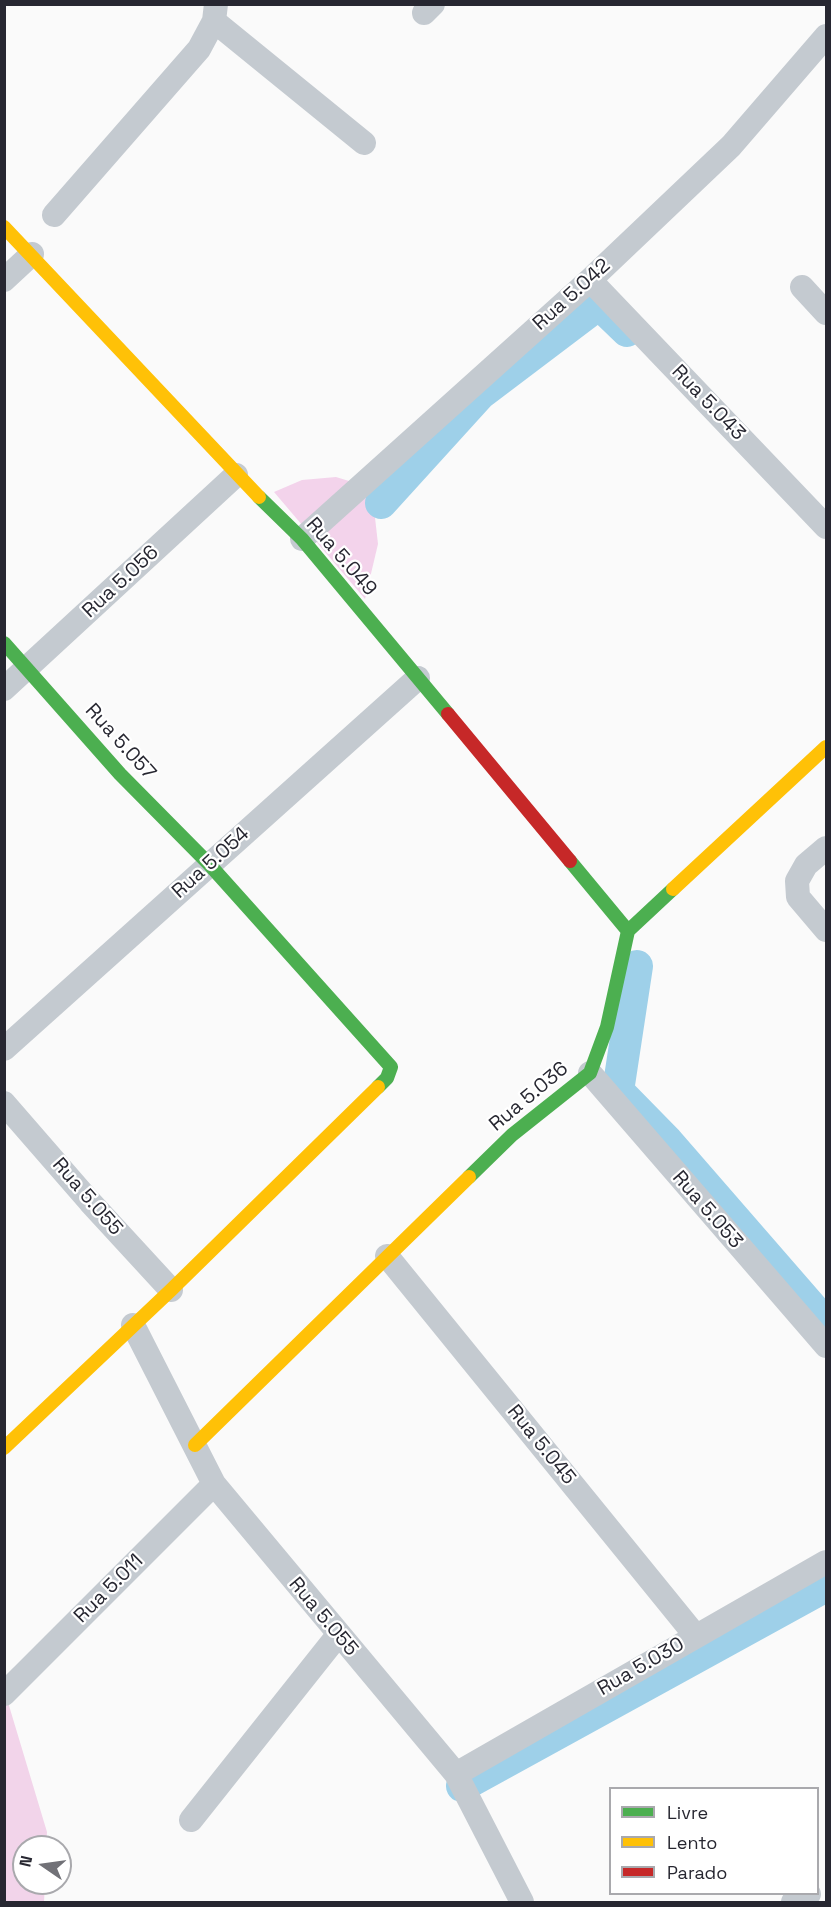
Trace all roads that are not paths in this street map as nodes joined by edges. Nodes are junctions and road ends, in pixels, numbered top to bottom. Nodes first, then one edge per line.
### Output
1 (215, 13) edge
2 (826, 36) edge
3 (364, 143) dead end
4 (54, 215) dead end
5 (4, 227) edge
6 (32, 254) junction
7 (4, 280) edge
8 (590, 280) junction
9 (802, 287) dead end
10 (826, 313) edge
11 (236, 475) junction
12 (826, 527) edge
13 (302, 539) junction
14 (4, 643) edge
15 (27, 668) junction
16 (418, 678) junction
17 (4, 689) edge
18 (826, 747) edge
19 (826, 848) edge
20 (209, 864) junction
21 (826, 930) edge
22 (628, 931) junction
23 (4, 1049) edge
24 (590, 1073) junction
25 (4, 1103) edge
26 (387, 1256) junction
27 (171, 1290) junction
28 (134, 1325) junction
29 (826, 1346) edge
30 (195, 1445) junction
31 (4, 1448) edge
32 (214, 1484) junction
33 (826, 1562) edge
34 (338, 1635) junction
35 (695, 1635) junction
36 (4, 1694) edge
37 (456, 1774) junction
38 (191, 1820) dead end
39 (522, 1902) edge

1 - 3 street
1 - 4 street
2 - 8 street, Rua 5.042
5 - 6 street, Rua 5.049
6 - 7 street
6 - 11 street, Rua 5.049
8 - 12 street, Rua 5.043
8 - 13 street, Rua 5.042
9 - 10 street
11 - 13 street, Rua 5.049
11 - 15 street, Rua 5.056
13 - 16 street, Rua 5.049
14 - 15 street, Rua 5.057
15 - 17 street, Rua 5.056
15 - 20 street, Rua 5.057
16 - 20 street, Rua 5.054
16 - 22 street, Rua 5.049
18 - 22 street
19 - 21 street
20 - 23 street, Rua 5.054
20 - 27 street, Rua 5.057
22 - 24 street, Rua 5.036
24 - 26 street, Rua 5.036
24 - 29 street, Rua 5.053
25 - 27 street, Rua 5.055
26 - 30 street, Rua 5.036
26 - 35 street, Rua 5.045
27 - 28 street
28 - 30 street, Rua 5.055
28 - 31 street
30 - 32 street, Rua 5.055
32 - 34 street, Rua 5.055
32 - 36 street, Rua 5.011
33 - 35 street, Rua 5.030
34 - 37 street, Rua 5.055
34 - 38 street
35 - 37 street, Rua 5.030
37 - 39 street, Rua 5.055

